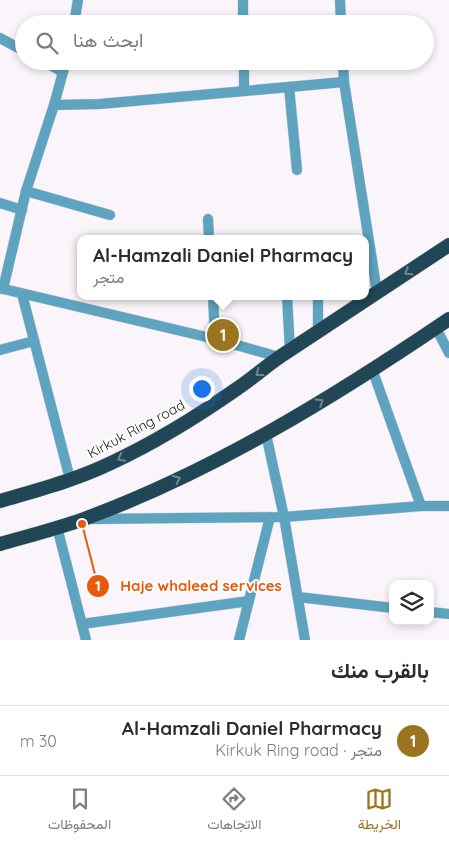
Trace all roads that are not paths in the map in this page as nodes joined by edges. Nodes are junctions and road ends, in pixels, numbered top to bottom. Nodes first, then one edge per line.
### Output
1 (78, 0) edge
2 (243, 0) edge
3 (340, 0) edge
4 (76, 15) edge
5 (243, 15) edge
6 (341, 15) edge
7 (0, 38) edge
8 (15, 46) edge
9 (59, 70) edge
10 (244, 70) edge
11 (343, 70) edge
12 (63, 72) joint
13 (344, 82) junction
14 (290, 87) junction
15 (244, 91) junction
16 (54, 105) junction
17 (297, 170) dead end
18 (26, 191) junction
19 (0, 203) edge
20 (22, 210) junction
21 (110, 215) dead end
22 (208, 219) dead end
23 (209, 235) edge
24 (368, 235) edge
25 (369, 241) edge
26 (449, 246) edge
27 (1, 289) edge
28 (377, 292) junction
29 (22, 294) junction
30 (369, 297) edge
31 (213, 300) edge
32 (287, 300) edge
33 (318, 300) edge
34 (365, 300) edge
35 (449, 319) edge
36 (436, 328) junction
37 (318, 331) junction
38 (215, 340) junction
39 (34, 341) junction
40 (0, 350) edge
41 (449, 353) edge
42 (284, 354) junction
43 (372, 369) junction
44 (266, 434) junction
45 (70, 479) junction
46 (0, 501) edge
47 (421, 506) junction
48 (449, 506) edge
49 (270, 517) junction
50 (284, 517) junction
51 (83, 519) junction
52 (57, 527) junction
53 (0, 544) edge
54 (298, 597) junction
55 (249, 601) junction
56 (389, 608) edge
57 (434, 612) edge
58 (449, 614) edge
59 (82, 624) junction
60 (86, 640) edge
61 (239, 640) edge
62 (305, 640) edge

1 - 4 street
2 - 5 street
3 - 6 street
7 - 8 street
9 - 12 street
10 - 15 street
11 - 13 street
12 - 16 street
13 - 14 street
13 - 24 street
14 - 15 street
14 - 17 street
15 - 16 street
16 - 18 street
18 - 20 street
18 - 21 street
19 - 20 street
20 - 27 street
22 - 23 street
25 - 28 street
26 -> 28 highway, Kirkuk Ring road
27 - 29 street
28 - 30 highway, Kirkuk Ring road
29 - 38 street
29 - 39 street
31 - 38 street
32 - 42 street
33 - 37 street
34 - 37 highway, Kirkuk Ring road
35 - 36 highway
36 - 41 street
36 - 43 highway
37 - 42 highway, Kirkuk Ring road
38 - 42 street
39 - 40 street
39 - 45 street
42 -> 45 highway, Kirkuk Ring road
44 -> 43 highway
43 - 47 street
44 - 50 street
51 -> 44 highway
45 - 46 highway, Kirkuk Ring road
47 - 48 street
47 - 50 street
49 - 50 street
49 - 51 street
49 - 55 street
50 - 54 street
51 - 52 highway
52 - 53 highway
52 - 59 street
54 - 56 street
54 - 62 street
55 - 59 street
55 - 61 street
57 - 58 street
59 - 60 street

